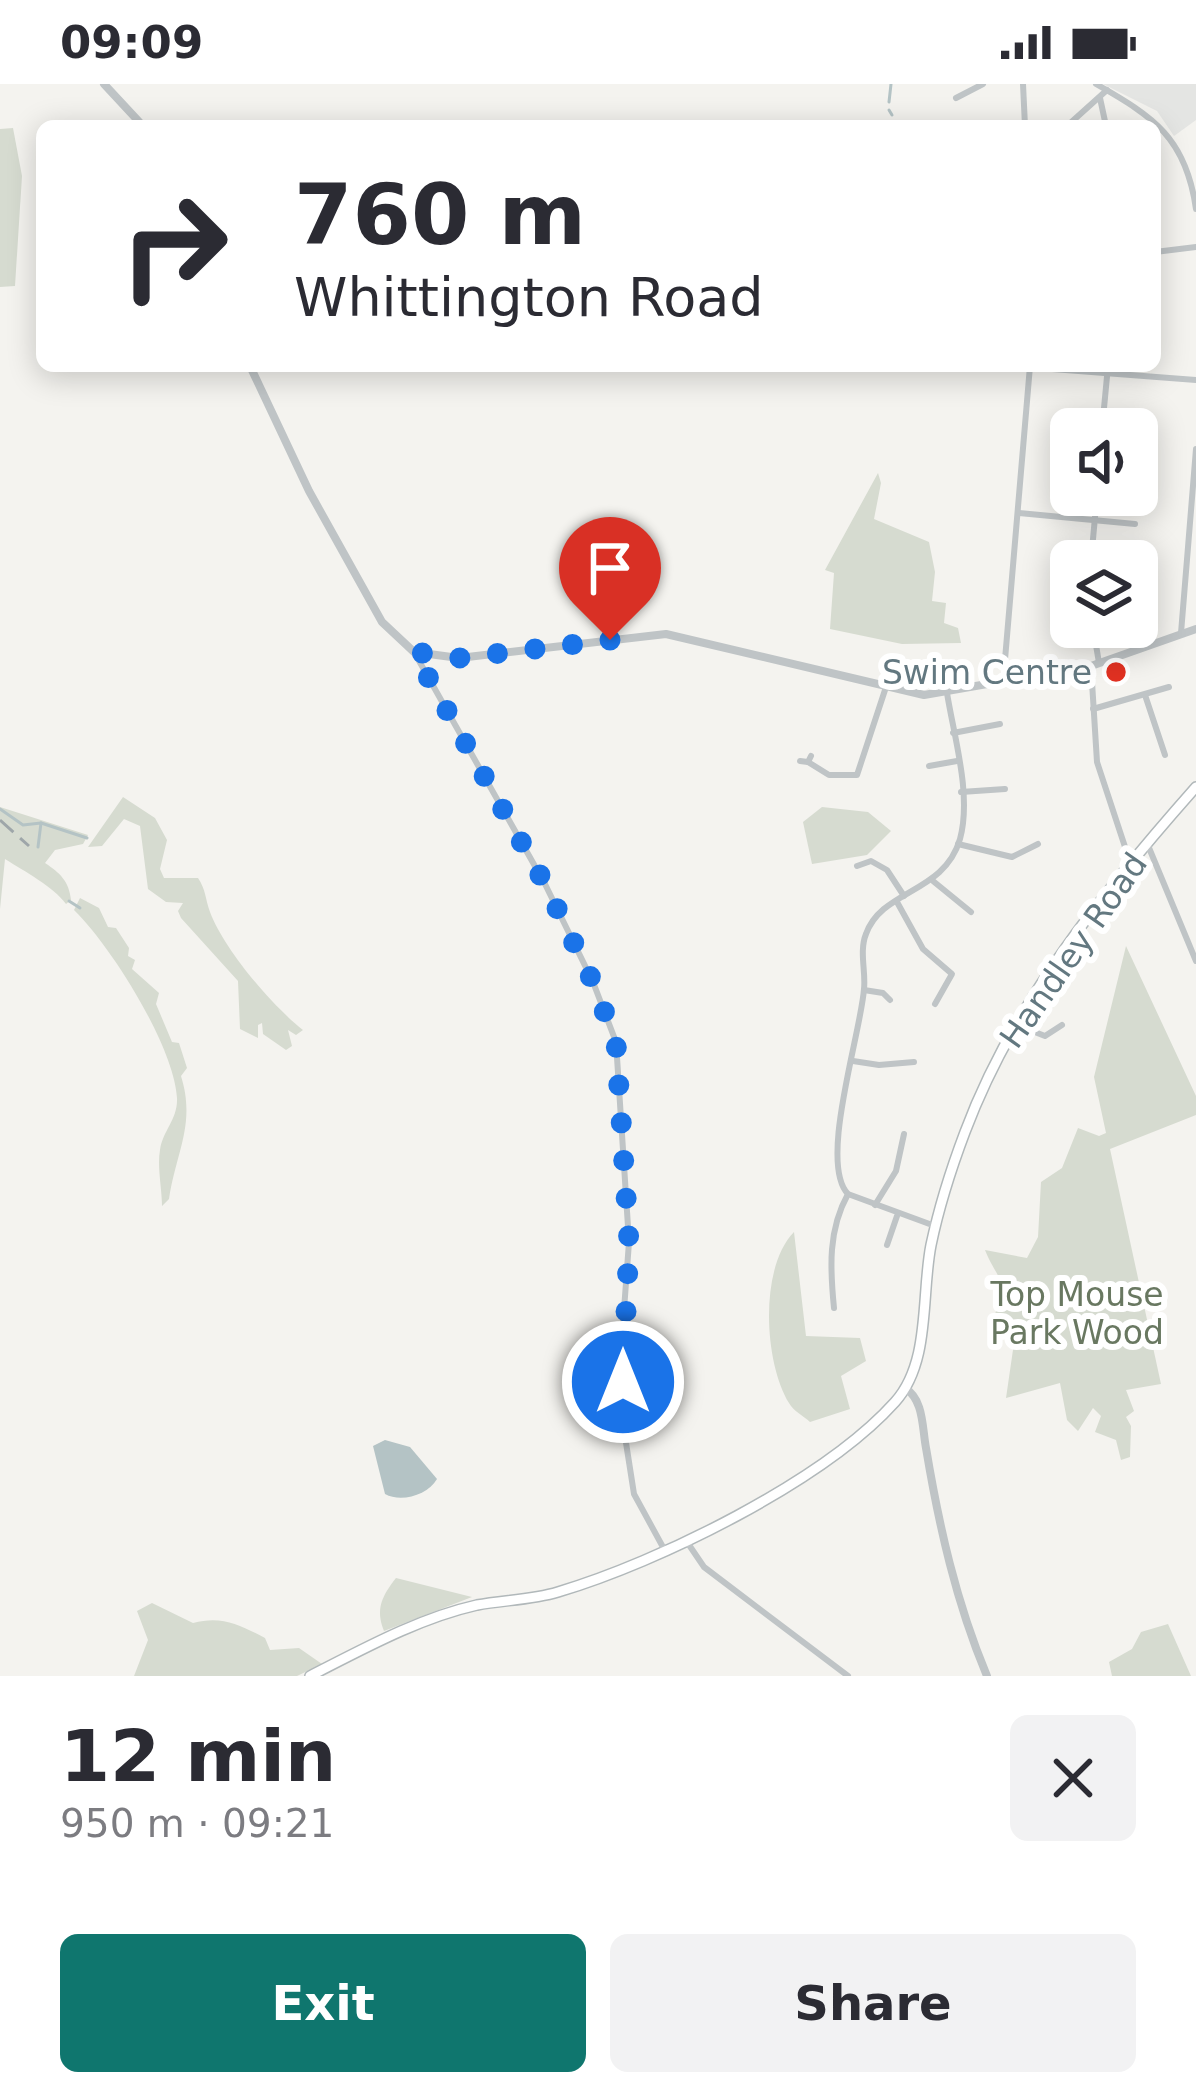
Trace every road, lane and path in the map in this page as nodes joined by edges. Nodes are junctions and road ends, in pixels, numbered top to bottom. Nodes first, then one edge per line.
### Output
1 (104, 84) edge
2 (983, 84) edge
3 (1022, 84) edge
4 (1096, 84) edge
5 (1107, 90) junction
6 (956, 98) dead end
7 (1100, 98) junction
8 (137, 120) edge
9 (1024, 120) edge
10 (1074, 120) edge
11 (1105, 120) edge
12 (1152, 120) edge
13 (1161, 127) edge
14 (1195, 191) edge
15 (1196, 209) edge
16 (1196, 247) edge
17 (1161, 251) edge
18 (253, 372) edge
19 (1030, 372) edge
20 (1108, 372) edge
21 (1126, 372) edge
22 (1196, 380) edge
23 (1104, 408) edge
24 (1196, 449) edge
25 (1019, 513) junction
26 (1094, 516) edge
27 (1094, 520) junction
28 (1135, 524) dead end
29 (1093, 540) edge
30 (1196, 629) edge
31 (1181, 633) junction
32 (1094, 648) edge
33 (414, 652) junction
34 (1095, 665) junction
35 (1003, 683) junction
36 (886, 687) junction
37 (1169, 687) dead end
38 (946, 693) junction
39 (1145, 695) junction
40 (1093, 709) junction
41 (1000, 724) dead end
42 (953, 733) junction
43 (1165, 755) dead end
44 (806, 760) dead end
45 (957, 761) junction
46 (929, 766) dead end
47 (857, 776) junction
48 (865, 784) dead end
49 (1196, 788) edge
50 (1005, 789) dead end
51 (961, 792) junction
52 (1147, 843) junction
53 (958, 844) junction
54 (1038, 844) dead end
55 (1018, 856) junction
56 (1130, 862) junction
57 (857, 866) dead end
58 (1019, 868) dead end
59 (933, 881) junction
60 (904, 896) junction
61 (896, 902) junction
62 (971, 912) dead end
63 (1196, 961) edge
64 (864, 990) junction
65 (890, 1000) dead end
66 (935, 1004) dead end
67 (1016, 1024) junction
68 (1062, 1025) dead end
69 (853, 1061) junction
70 (914, 1062) dead end
71 (904, 1134) dead end
72 (848, 1194) junction
73 (875, 1205) junction
74 (897, 1216) junction
75 (935, 1226) junction
76 (887, 1245) dead end
77 (834, 1308) dead end
78 (905, 1388) junction
79 (685, 1539) junction
80 (664, 1549) junction
81 (310, 1676) edge
82 (848, 1676) edge
83 (987, 1676) edge

1 - 8 street
2 - 6 street
3 - 9 street
4 - 5 street
5 - 7 street
5 - 12 street
7 - 10 street
7 - 11 street
13 - 14 street
14 - 15 street
16 - 17 street
18 - 33 street
19 - 25 street
20 - 23 street
21 - 22 street
24 - 31 street
25 - 27 street
25 - 35 street
26 - 27 street
27 - 28 street
27 - 29 street
30 - 31 street
31 - 34 street
32 - 34 street
33 - 36 street
33 - 80 street
34 - 35 street
34 - 40 street
35 - 38 street
36 - 38 street
36 - 47 street
37 - 39 street
38 - 42 street
39 - 40 street
39 - 43 street
40 - 56 street
41 - 42 street
42 - 45 street
44 - 47 street
45 - 46 street
45 - 51 street
47 - 48 street
49 - 52 main road, Handley Road
50 - 51 street
51 - 53 street
52 - 56 main road, Handley Road
52 - 63 street
53 - 55 street
53 - 59 street
54 - 55 street
55 - 58 street
56 - 67 main road, Handley Road
57 - 60 street
59 - 60 street
59 - 62 street
60 - 61 street
61 - 64 street
61 - 66 street
64 - 65 street
64 - 69 street
67 - 68 street
67 - 75 main road, Handley Road
69 - 70 street
69 - 72 street
71 - 73 street
72 - 73 street
72 - 77 street
73 - 74 street
74 - 75 street
74 - 76 street
75 - 78 main road, Handley Road
78 - 79 main road
78 - 83 street
79 - 80 main road
79 - 82 street
80 - 81 main road

